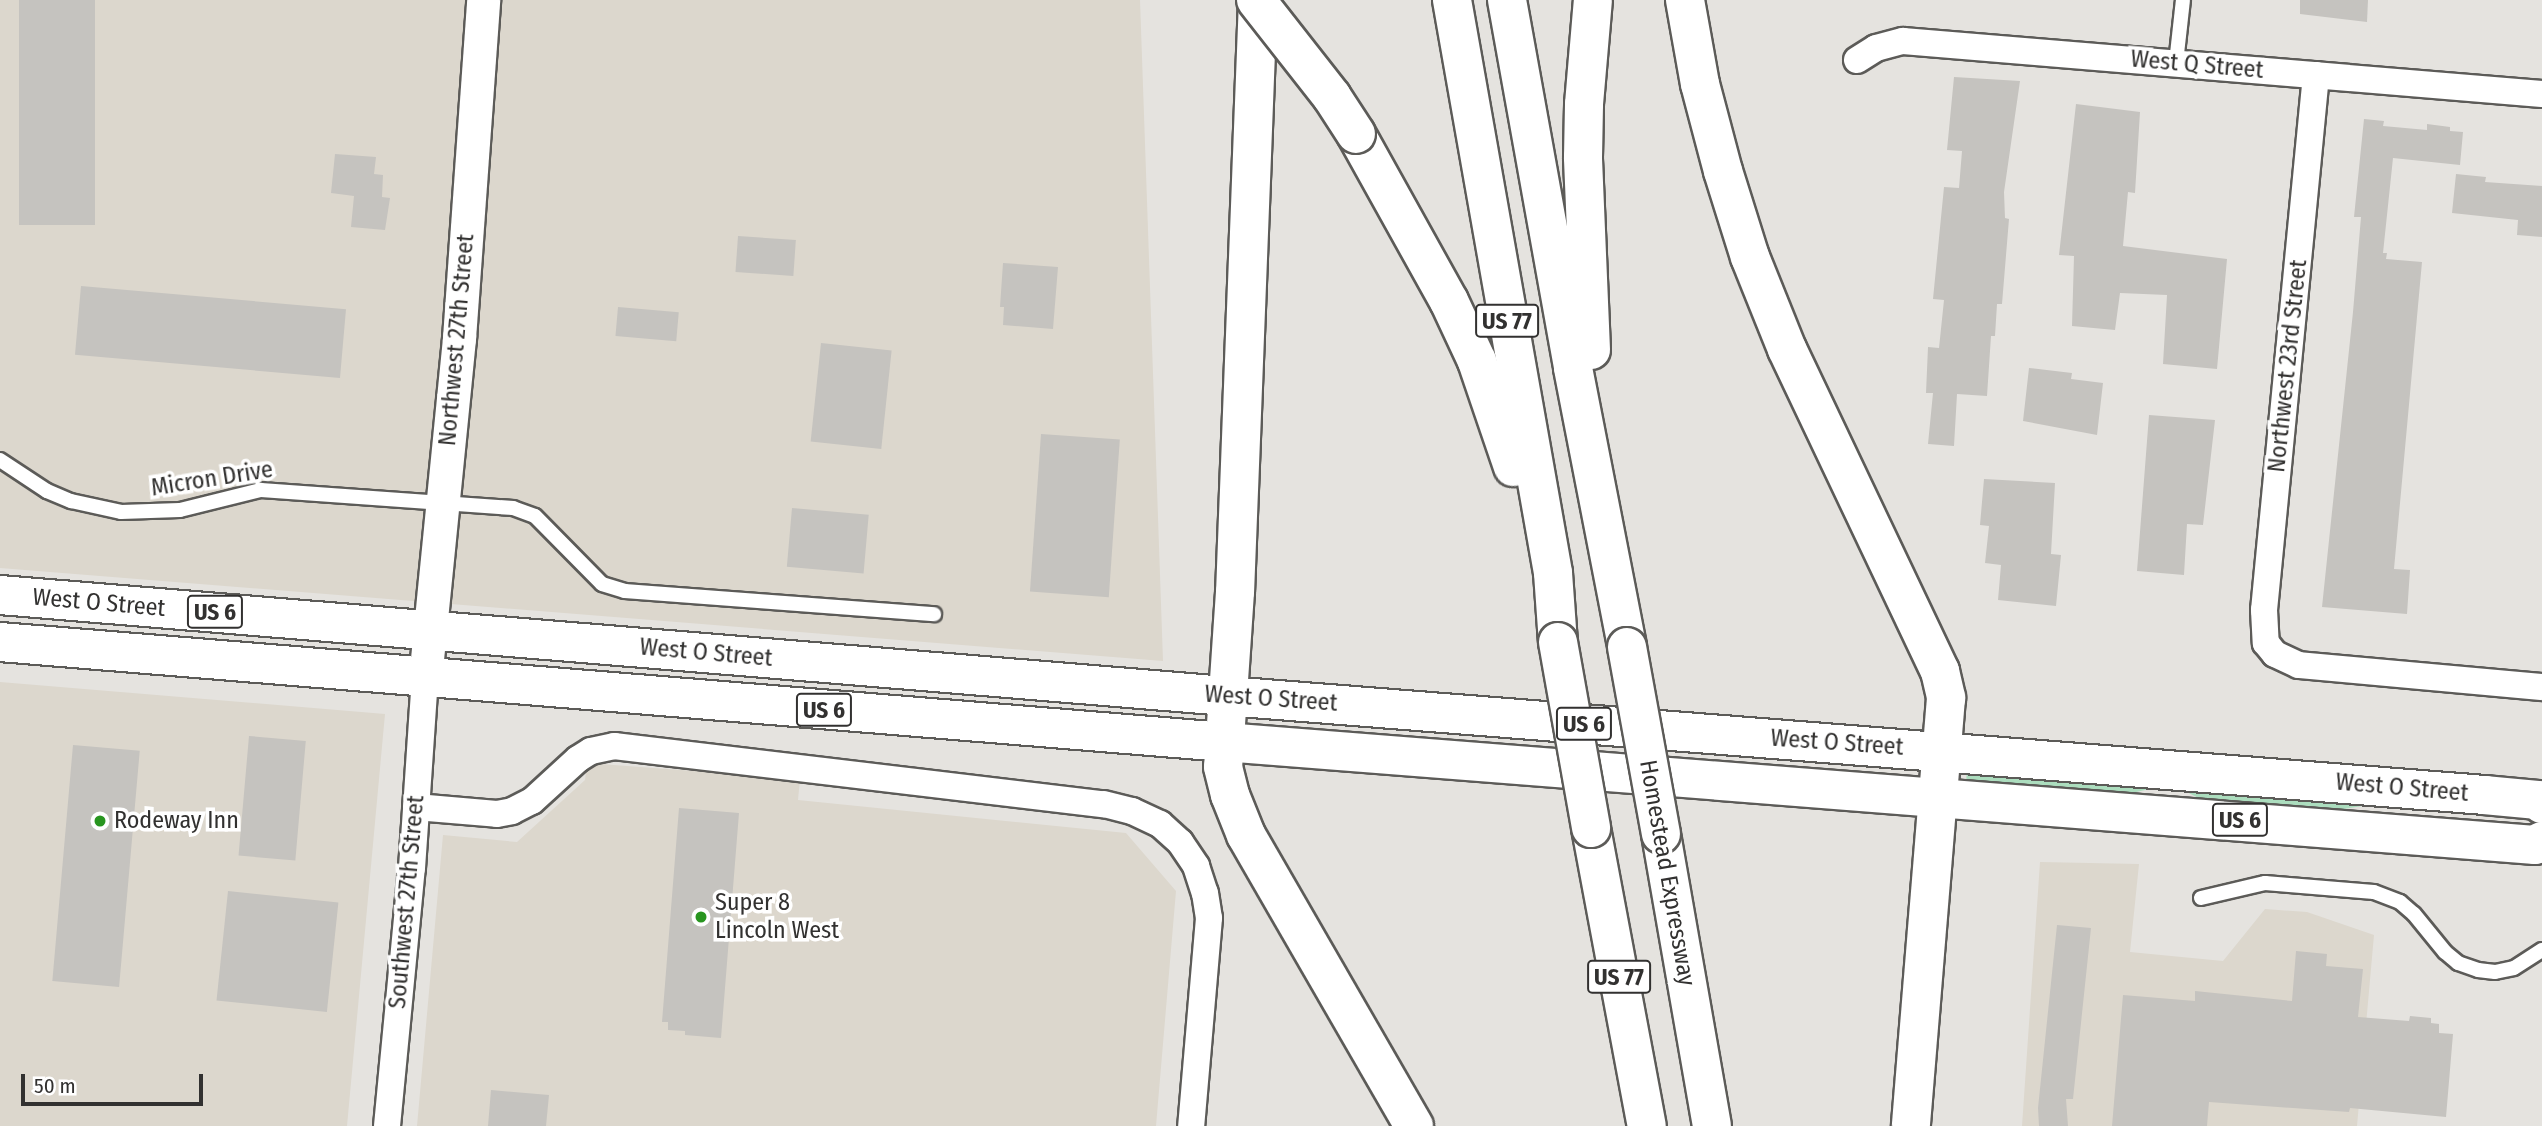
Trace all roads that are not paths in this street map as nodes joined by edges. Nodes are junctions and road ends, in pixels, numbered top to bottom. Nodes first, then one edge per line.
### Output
1 (483, 0) edge
2 (1257, 0) edge
3 (1452, 0) edge
4 (1507, 0) edge
5 (1593, 0) edge
6 (1685, 0) edge
7 (2183, 0) edge
8 (1857, 60) dead end
9 (2176, 63) junction
10 (2316, 75) junction
11 (2542, 94) edge
12 (0, 460) edge
13 (442, 503) junction
14 (0, 595) edge
15 (934, 614) dead end
16 (430, 630) junction
17 (1624, 633) junction
18 (0, 642) edge
19 (1558, 642) junction
20 (425, 679) junction
21 (2542, 687) edge
22 (1227, 696) junction
23 (1224, 742) junction
24 (1941, 751) junction
25 (1937, 798) junction
26 (2542, 804) edge
27 (416, 807) junction
28 (2542, 841) edge
29 (2201, 898) dead end
30 (2542, 950) edge
31 (387, 1126) edge
32 (1191, 1126) edge
33 (1414, 1126) edge
34 (1647, 1126) edge
35 (1712, 1126) edge
36 (1911, 1126) edge

1 - 13 street, Northwest 27th Street
2 - 19 main road, bridge
2 - 22 main road
3 - 19 main road, US 77
4 - 17 main road
5 - 17 main road, US 77
6 - 24 main road
7 - 9 lane
8 - 9 street, West Q Street
9 - 10 street, West Q Street
10 - 11 street, West Q Street
10 - 21 street, Northwest 23rd Street
12 - 13 lane, Micron Drive
13 - 15 lane, Micron Drive
13 - 16 street, Northwest 27th Street
14 - 16 main road, West O Street / US 6
16 - 20 street, Northwest 27th Street
16 - 22 main road, West O Street / US 6
17 - 35 main road, Homestead Expressway / US 77, bridge
18 - 20 main road, West O Street / US 6
19 - 34 main road, US 77, bridge
20 - 23 main road, West O Street / US 6
20 - 27 street, Southwest 27th Street
22 - 23 main road
22 - 24 main road, West O Street / US 6
23 - 25 main road, West O Street / US 6
23 - 33 main road
24 - 25 main road
24 - 26 main road, West O Street / US 6
25 - 28 main road, West O Street / US 6
25 - 36 main road
27 - 31 street, Southwest 27th Street
27 - 32 street
29 - 30 lane

